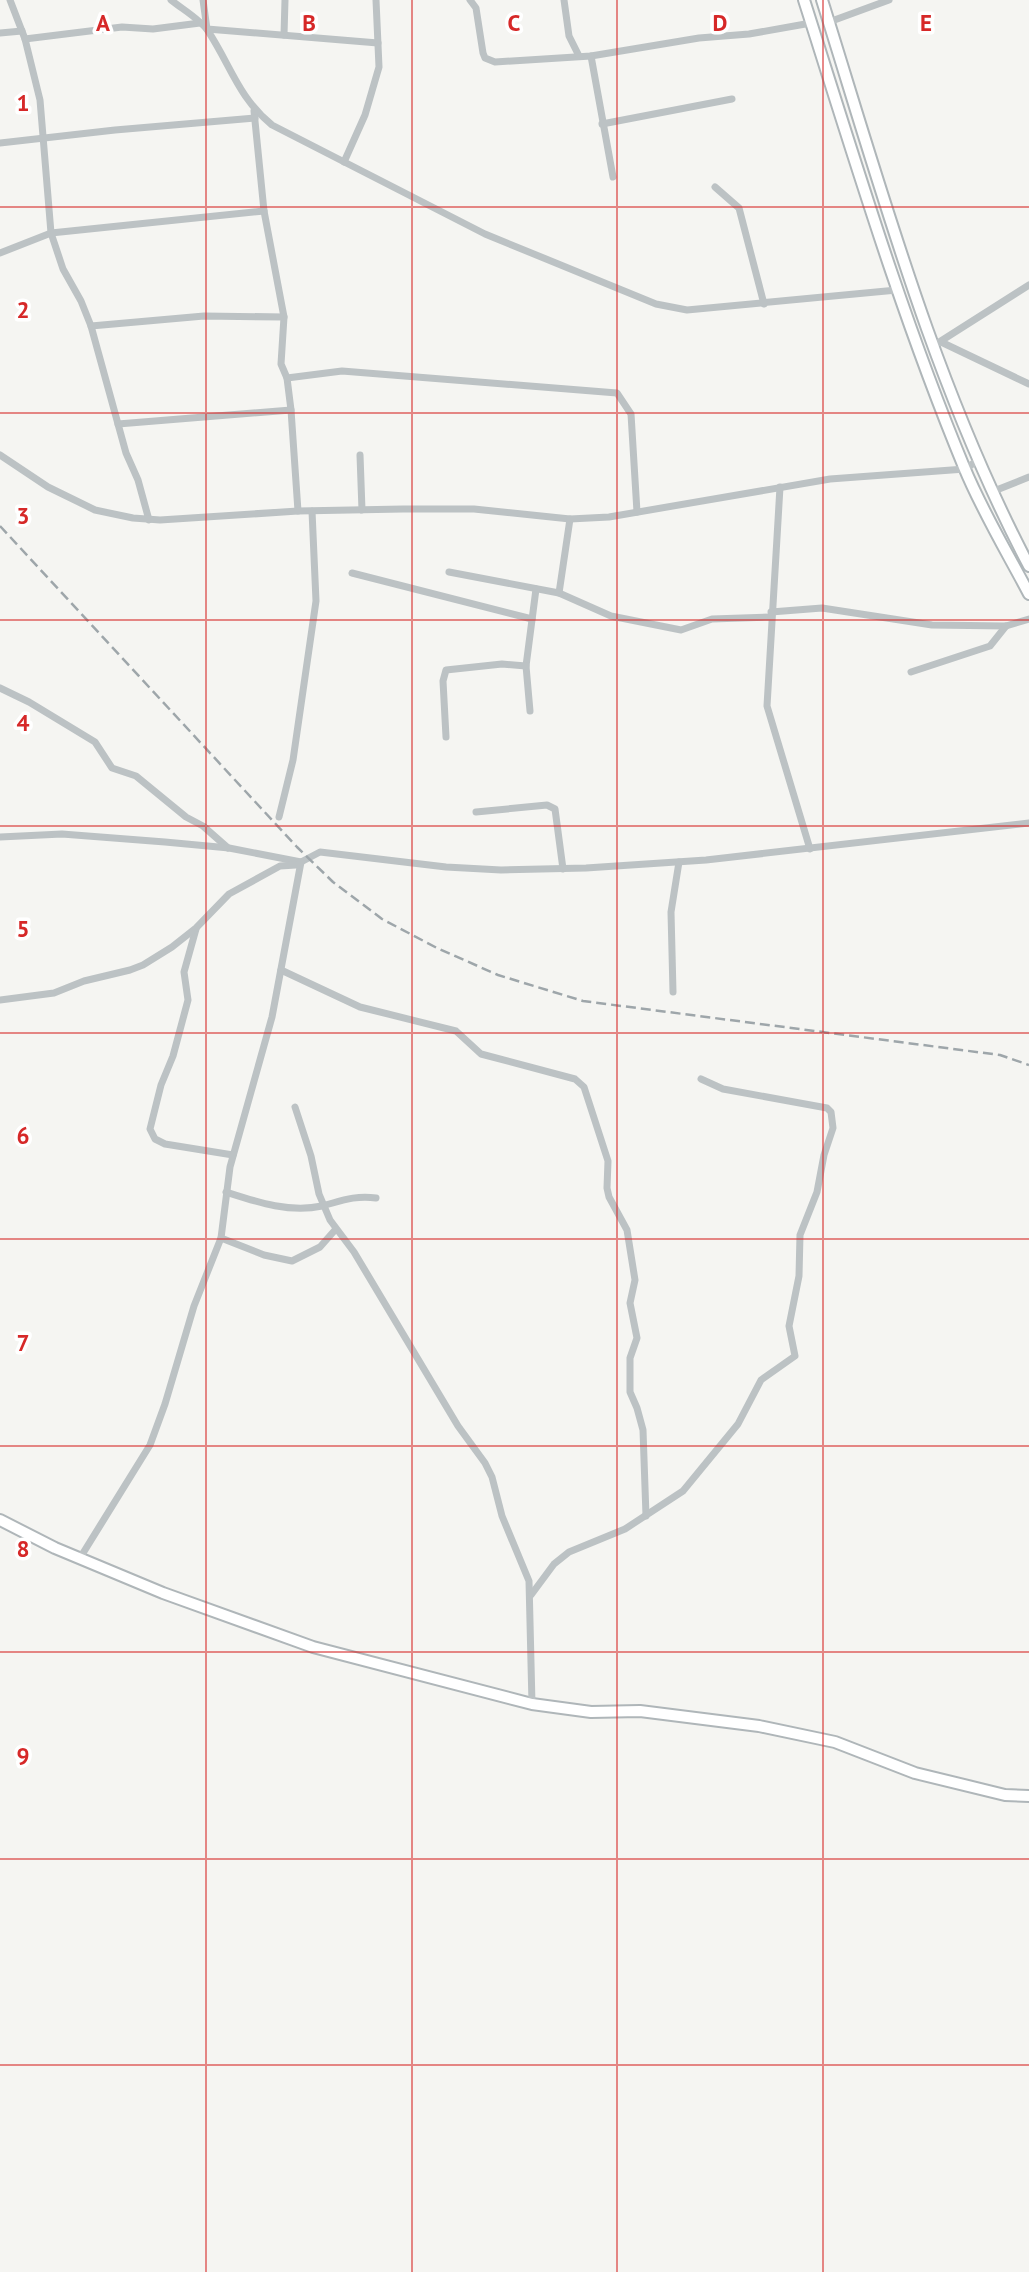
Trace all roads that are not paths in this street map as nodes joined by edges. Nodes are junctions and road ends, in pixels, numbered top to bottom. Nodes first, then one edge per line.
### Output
1 (10, 0) edge
2 (171, 0) edge
3 (203, 0) edge
4 (285, 0) edge
5 (376, 0) edge
6 (470, 0) edge
7 (564, 0) edge
8 (804, 0) edge
9 (821, 0) edge
10 (890, 0) edge
11 (829, 22) junction
12 (811, 23) junction
13 (203, 26) junction
14 (0, 33) edge
15 (24, 35) junction
16 (284, 36) junction
17 (378, 43) junction
18 (591, 56) junction
19 (579, 57) junction
20 (732, 99) dead end
21 (255, 114) junction
22 (602, 124) junction
23 (44, 137) junction
24 (0, 143) edge
25 (344, 162) junction
26 (613, 177) dead end
27 (715, 187) dead end
28 (264, 211) junction
29 (51, 233) junction
30 (0, 253) edge
31 (1029, 285) edge
32 (897, 290) junction
33 (764, 304) junction
34 (284, 317) junction
35 (91, 326) junction
36 (937, 344) junction
37 (287, 378) junction
38 (1029, 384) edge
39 (291, 410) junction
40 (118, 425) junction
41 (0, 455) edge
42 (360, 455) dead end
43 (980, 459) junction
44 (965, 469) junction
45 (1029, 477) edge
46 (780, 487) junction
47 (994, 491) junction
48 (362, 510) junction
49 (298, 511) junction
50 (312, 511) junction
51 (637, 512) junction
52 (570, 519) junction
53 (149, 520) junction
54 (1029, 566) edge
55 (449, 572) dead end
56 (352, 573) dead end
57 (536, 589) junction
58 (559, 593) junction
59 (1029, 594) edge
60 (771, 615) junction
61 (532, 619) junction
62 (1029, 619) edge
63 (1006, 626) junction
64 (526, 666) junction
65 (911, 671) dead end
66 (0, 688) edge
67 (530, 711) dead end
68 (446, 737) dead end
69 (476, 812) dead end
70 (279, 817) dead end
71 (1029, 823) edge
72 (0, 837) edge
73 (229, 848) junction
74 (810, 849) junction
75 (679, 862) junction
76 (300, 863) junction
77 (563, 869) junction
78 (196, 928) junction
79 (281, 970) junction
80 (673, 992) dead end
81 (0, 1000) edge
82 (701, 1079) dead end
83 (295, 1107) dead end
84 (233, 1155) junction
85 (226, 1192) junction
86 (376, 1198) dead end
87 (323, 1206) junction
88 (335, 1230) junction
89 (221, 1238) junction
90 (646, 1516) junction
91 (0, 1520) edge
92 (79, 1558) junction
93 (531, 1595) junction
94 (532, 1704) junction
95 (1029, 1796) edge

1 - 15 street
2 - 13 street
3 - 13 street
4 - 16 street
5 - 17 street
6 - 19 street
7 - 19 street
8 - 12 main road
9 - 11 main road
10 - 11 street
11 - 36 main road
12 - 18 street
12 - 32 main road
13 - 15 street
13 - 16 street
13 - 21 street
14 - 15 street
15 - 23 street
16 - 17 street
17 - 25 street
18 - 19 street
18 - 22 street
20 - 22 street
21 - 23 street
21 - 25 street
21 - 28 street
22 - 26 street
23 - 24 street
23 - 29 street
25 - 33 street
27 - 33 street
28 - 29 street
28 - 34 street
29 - 30 street
29 - 35 street
31 - 36 street
32 - 33 street
32 - 44 main road
34 - 35 street
34 - 37 street
35 - 40 street
36 - 38 street
36 - 43 main road
37 - 39 street
37 - 51 street
39 - 40 street
39 - 49 street
40 - 53 street
41 - 53 street
42 - 48 street
43 - 44 street
43 - 47 main road
44 - 46 street
44 - 59 main road
45 - 47 street
46 - 51 street
46 - 60 street
47 - 54 main road
48 - 50 street
48 - 52 street
49 - 50 street
49 - 53 street
50 - 70 street
51 - 52 street
52 - 58 street
55 - 57 street
56 - 61 street
57 - 58 street
57 - 61 street
58 - 60 street
60 - 63 street
60 - 74 street
61 - 64 street
62 - 63 street
63 - 65 street
64 - 67 street
64 - 68 street
66 - 73 street
69 - 77 street
71 - 74 street
72 - 73 street
73 - 76 street
74 - 75 street
75 - 77 street
75 - 80 street
76 - 77 street
76 - 78 street
76 - 79 street
78 - 81 street
78 - 84 street
79 - 84 street
79 - 90 street
82 - 90 street
83 - 87 street
84 - 85 street
85 - 87 street
85 - 89 street
86 - 87 street
87 - 88 street
88 - 89 street
88 - 93 street
89 - 92 street
90 - 93 street
91 - 92 main road
92 - 94 main road
93 - 94 street
94 - 95 main road

